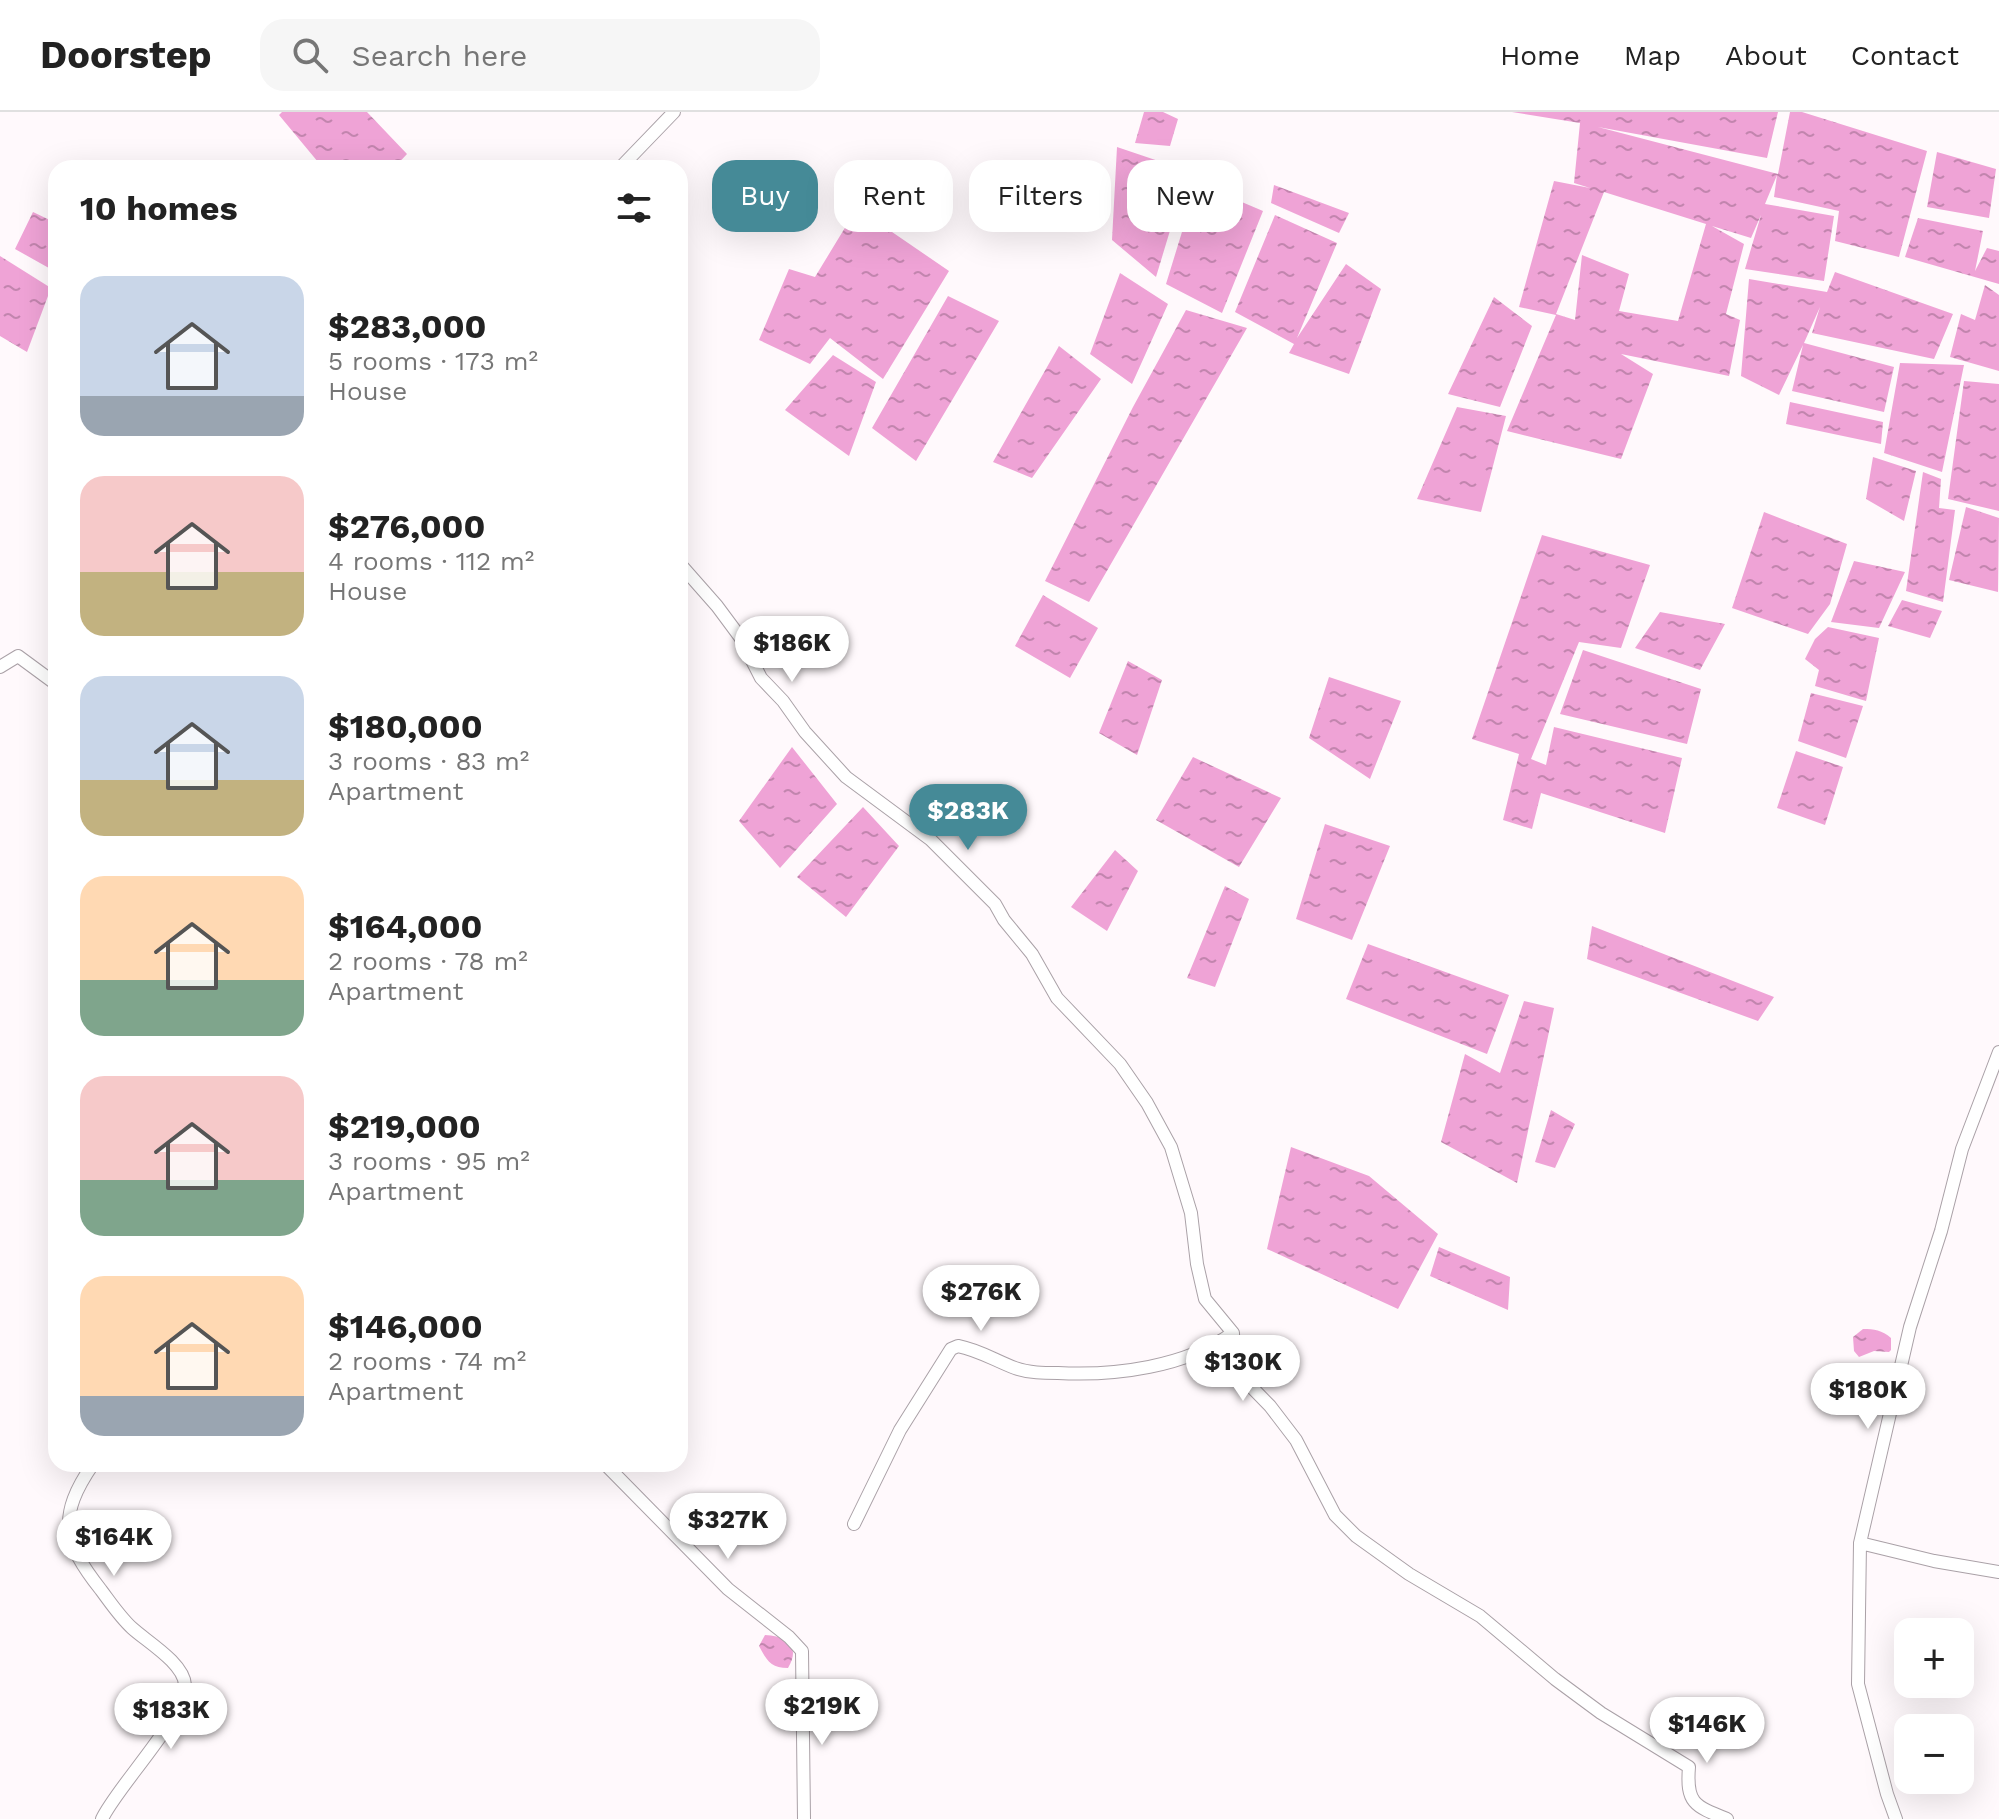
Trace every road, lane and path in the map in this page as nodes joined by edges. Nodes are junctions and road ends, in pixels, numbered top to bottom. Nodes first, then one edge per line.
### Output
1 (674, 112) edge
2 (628, 160) edge
3 (688, 573) edge
4 (0, 667) edge
5 (48, 678) edge
6 (1999, 1052) edge
7 (1233, 1333) junction
8 (88, 1472) edge
9 (613, 1472) edge
10 (854, 1524) dead end
11 (1860, 1543) junction
12 (1999, 1572) edge
13 (102, 1819) edge
14 (804, 1819) edge
15 (1727, 1819) edge
16 (1896, 1819) edge

1 - 2 street
3 - 7 street
4 - 5 street
6 - 11 street
7 - 10 street
7 - 15 street
8 - 13 street
9 - 14 street
11 - 12 street
11 - 16 street

